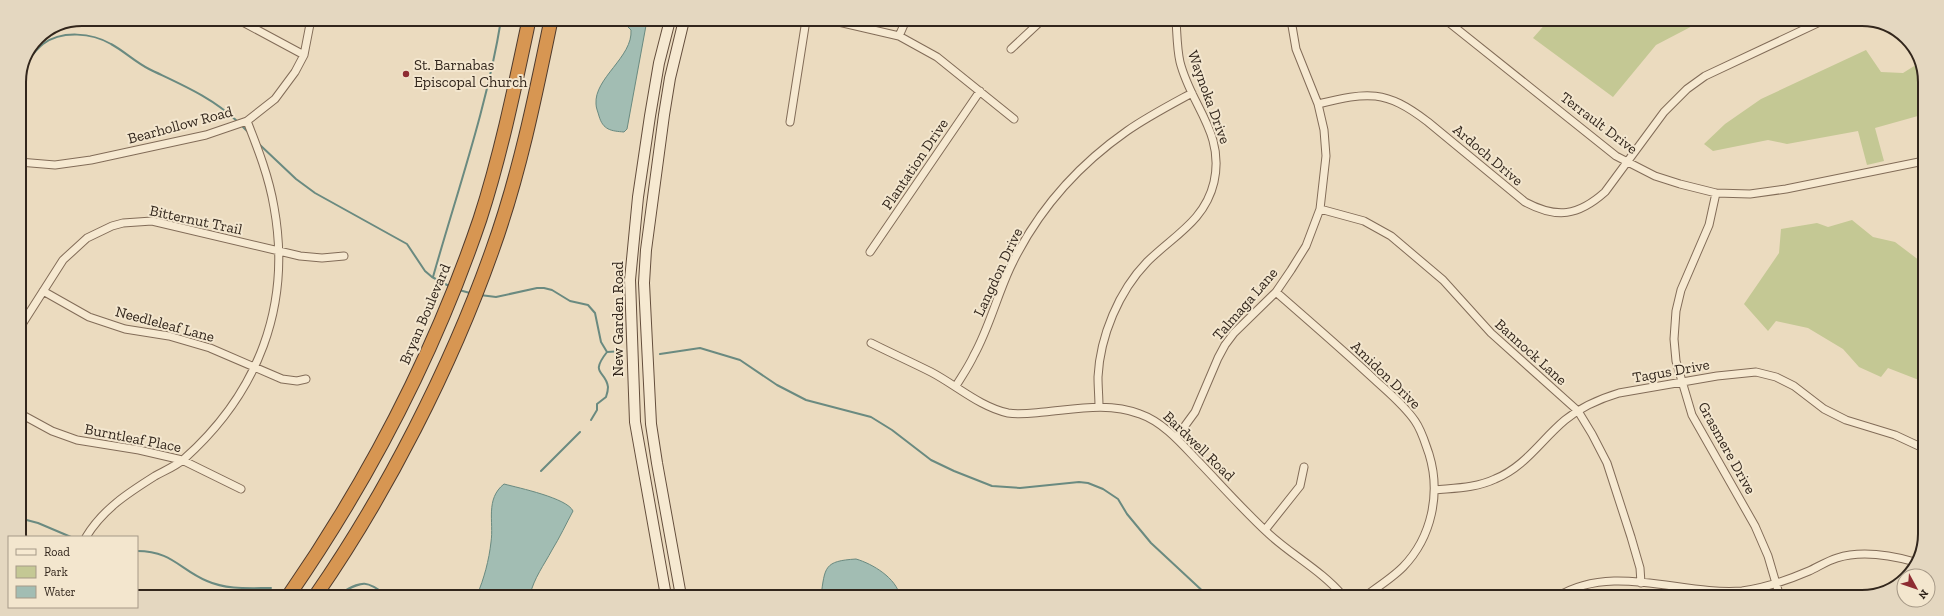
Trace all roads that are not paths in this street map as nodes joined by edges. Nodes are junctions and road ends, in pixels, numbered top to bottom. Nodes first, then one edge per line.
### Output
1 (250, 26) edge
2 (310, 26) edge
3 (528, 26) edge
4 (550, 26) edge
5 (669, 26) edge
6 (683, 26) edge
7 (805, 26) edge
8 (856, 26) edge
9 (903, 26) edge
10 (1036, 26) edge
11 (1177, 26) edge
12 (1292, 26) edge
13 (1453, 26) edge
14 (1804, 26) edge
15 (899, 36) junction
16 (1011, 49) dead end
17 (304, 55) junction
18 (980, 91) junction
19 (1192, 93) junction
20 (1318, 104) junction
21 (1014, 119) dead end
22 (247, 121) junction
23 (790, 122) dead end
24 (648, 130) junction
25 (1628, 162) junction
26 (1918, 162) edge
27 (26, 163) edge
28 (656, 174) junction
29 (1716, 193) junction
30 (1320, 209) junction
31 (279, 251) junction
32 (870, 252) dead end
33 (344, 256) dead end
34 (43, 291) junction
35 (1276, 292) junction
36 (26, 318) edge
37 (871, 344) dead end
38 (255, 368) junction
39 (306, 379) dead end
40 (1681, 383) junction
41 (956, 386) junction
42 (1099, 407) junction
43 (1578, 411) junction
44 (26, 417) edge
45 (638, 437) junction
46 (1176, 438) junction
47 (1918, 446) edge
48 (182, 460) junction
49 (657, 463) junction
50 (1304, 467) dead end
51 (646, 481) junction
52 (241, 488) dead end
53 (1435, 490) junction
54 (666, 508) junction
55 (653, 520) junction
56 (1265, 530) junction
57 (87, 536) edge
58 (673, 548) junction
59 (1911, 561) edge
60 (1641, 582) junction
61 (1777, 584) junction
62 (292, 590) edge
63 (319, 590) edge
64 (665, 590) edge
65 (680, 590) edge
66 (1338, 590) edge
67 (1374, 590) edge
68 (1570, 590) edge
69 (1703, 590) edge
70 (1744, 590) edge
71 (1778, 590) edge

1 - 17 street
2 - 17 street, Bearhollow Road
3 - 62 highway, Bryan Boulevard
4 - 63 highway
5 - 24 main road, New Garden Road
6 - 28 main road, New Garden Road
7 - 23 street
8 - 15 street
9 - 15 street
10 - 16 street
11 - 19 street, Waynoka Drive
12 - 20 street, Talmaga Lane
13 - 25 street, Terrault Drive
14 - 25 street, Ardoch Drive
15 - 18 street
17 - 22 street, Bearhollow Road
18 - 21 street
18 - 32 street, Plantation Drive
19 - 41 street, Langdon Drive
19 - 42 street, Waynoka Drive
20 - 25 street, Ardoch Drive
20 - 30 street, Talmaga Lane
22 - 27 street, Bearhollow Road
22 - 31 street
24 - 28 main road
24 - 45 main road, New Garden Road
25 - 29 street, Terrault Drive
26 - 29 street, Terrault Drive
28 - 49 main road, New Garden Road
29 - 40 street, Grasmere Drive
30 - 35 street, Talmaga Lane
30 - 43 street, Bannock Lane
31 - 33 street, Bitternut Trail
31 - 34 street, Bitternut Trail
31 - 38 street
34 - 36 street, Bitternut Trail
34 - 38 street, Needleleaf Lane
35 - 46 street, Talmaga Lane
35 - 53 street, Amidon Drive
37 - 41 street, Bardwell Road
38 - 39 street, Needleleaf Lane
38 - 48 street
40 - 43 street, Tagus Drive
40 - 47 street, Tagus Drive
40 - 61 street, Grasmere Drive
41 - 42 street, Bardwell Road
42 - 46 street, Bardwell Road
43 - 53 street, Tagus Drive
43 - 60 street, Bannock Lane
44 - 48 street, Burntleaf Place
45 - 49 main road
45 - 51 main road, New Garden Road
46 - 56 street, Bardwell Road
48 - 52 street, Burntleaf Place
48 - 57 street
49 - 54 main road, New Garden Road
50 - 56 street
51 - 54 main road
51 - 55 main road, New Garden Road
53 - 67 street, Amidon Drive
54 - 58 main road, New Garden Road
55 - 58 main road
55 - 64 main road, New Garden Road
56 - 66 street, Bardwell Road
58 - 65 main road, New Garden Road
59 - 61 street
60 - 68 street
60 - 69 street
61 - 70 street
61 - 71 street, Grasmere Drive

